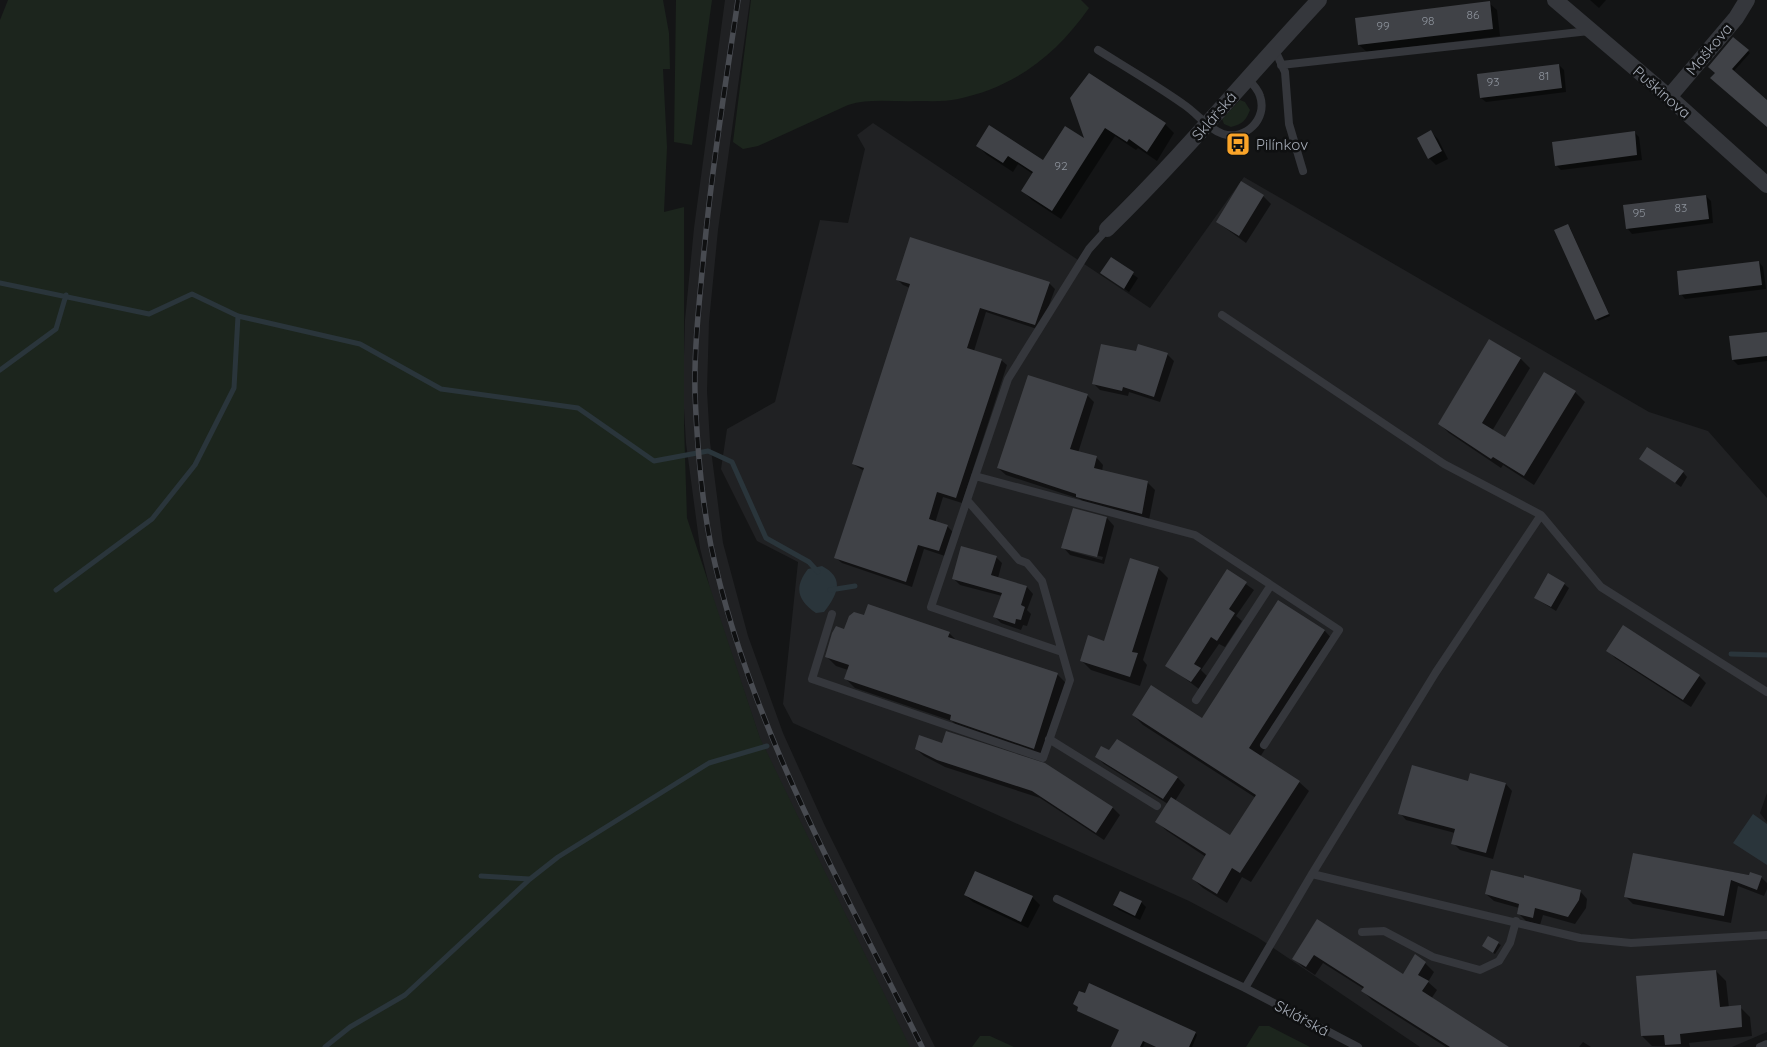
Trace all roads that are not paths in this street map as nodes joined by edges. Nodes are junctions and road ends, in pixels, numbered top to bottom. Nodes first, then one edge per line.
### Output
1 (1319, 0) edge
2 (1555, 0) edge
3 (1748, 0) edge
4 (1589, 30) junction
5 (1274, 48) junction
6 (1098, 50) dead end
7 (1281, 65) junction
8 (1247, 78) junction
9 (1669, 97) junction
10 (1208, 124) junction
11 (1303, 171) dead end
12 (1767, 185) edge
13 (1107, 229) joint
14 (1222, 315) dead end
15 (976, 476) junction
16 (967, 500) junction
17 (1541, 515) junction
18 (1271, 585) junction
19 (832, 614) dead end
20 (1062, 652) junction
21 (1767, 692) edge
22 (1196, 700) dead end
23 (1049, 739) junction
24 (1264, 745) dead end
25 (1157, 806) dead end
26 (1312, 874) junction
27 (1057, 899) dead end
28 (1516, 921) junction
29 (1362, 932) dead end
30 (1767, 935) edge
31 (1246, 988) junction
32 (1767, 1044) edge
33 (1358, 1047) edge
34 (1760, 1047) edge

1 - 5 street, Sklářská
2 - 4 street, Puškinova
3 - 9 street, Maškova
4 - 7 lane
4 - 9 street, Puškinova
5 - 7 lane
5 - 8 street, Sklářská
6 - 10 lane
7 - 11 lane
8 - 10 street, Sklářská
8 - 10 lane
9 - 12 street, Puškinova
10 - 13 street, Sklářská
13 - 15 lane
14 - 17 lane
15 - 16 lane
15 - 18 lane
16 - 20 lane
16 - 20 lane
17 - 21 lane
17 - 26 lane
18 - 22 lane
18 - 24 lane
19 - 23 lane
20 - 23 lane
23 - 25 lane
26 - 28 lane
26 - 31 lane
27 - 31 lane, Sklářská
28 - 29 lane
28 - 30 lane
31 - 33 lane, Sklářská
32 - 34 lane

